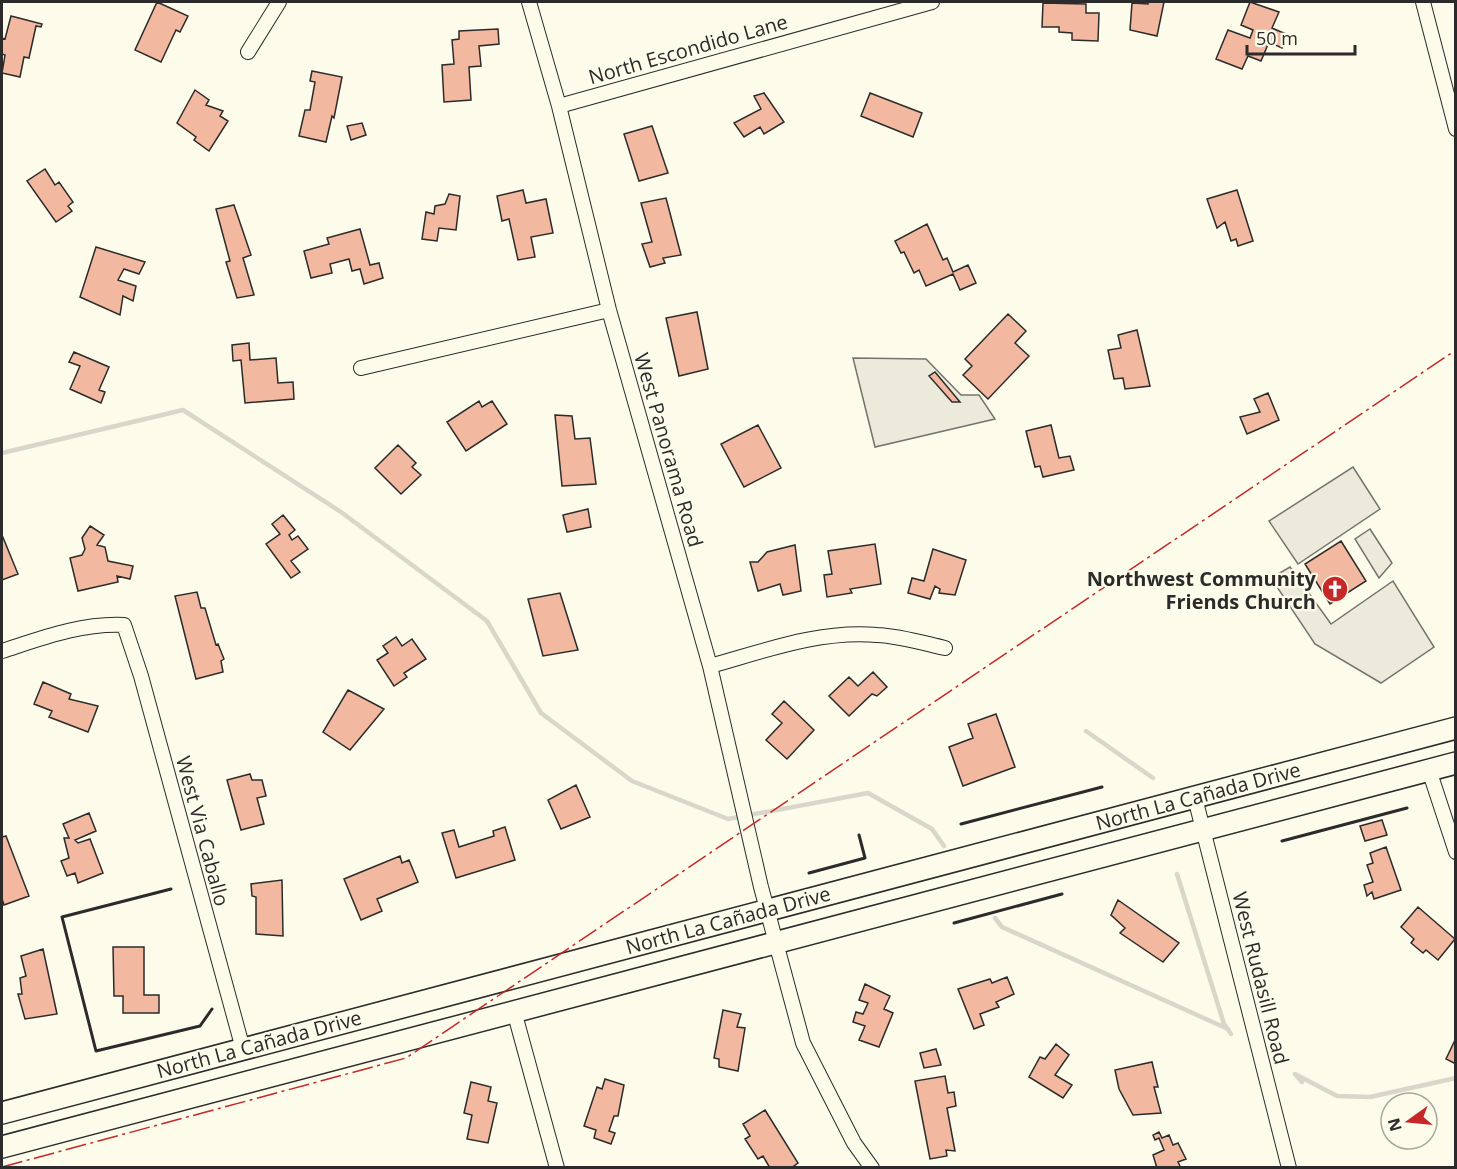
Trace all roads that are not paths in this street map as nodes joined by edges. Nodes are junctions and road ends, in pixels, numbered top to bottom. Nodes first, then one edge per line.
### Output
1 (279, 2) edge
2 (529, 2) edge
3 (932, 2) edge
4 (1423, 2) edge
5 (248, 51) dead end
6 (559, 106) junction
7 (1455, 129) edge
8 (609, 310) junction
9 (361, 368) dead end
10 (945, 648) dead end
11 (2, 651) edge
12 (710, 666) junction
13 (1455, 728) edge
14 (1455, 763) edge
15 (1429, 770) junction
16 (1195, 798) junction
17 (1203, 828) junction
18 (1455, 852) edge
19 (767, 910) junction
20 (775, 942) junction
21 (514, 1011) junction
22 (243, 1049) junction
23 (2, 1113) edge
24 (2, 1146) edge
25 (557, 1167) edge
26 (872, 1167) edge
27 (1290, 1167) edge

1 - 5 street
2 - 6 street, West Panorama Road
3 - 6 street, North Escondido Lane
4 - 7 street
6 - 8 street, West Panorama Road
8 - 9 street
8 - 12 street, West Panorama Road
10 - 12 street
11 - 22 street, West Via Caballo
12 - 19 street, West Panorama Road
13 - 16 main road, North La Cañada Drive
14 - 15 main road, North La Cañada Drive
15 - 17 main road, North La Cañada Drive
15 - 18 street
16 - 17 street, West Rudasill Road
16 - 19 main road, North La Cañada Drive
17 - 20 main road, North La Cañada Drive
17 - 27 street, West Rudasill Road
19 - 20 street, West Panorama Road
19 - 22 main road, North La Cañada Drive
20 - 21 main road, North La Cañada Drive
20 - 26 street, West Panorama Road
21 - 24 main road, North La Cañada Drive
21 - 25 street
22 - 23 main road, North La Cañada Drive

